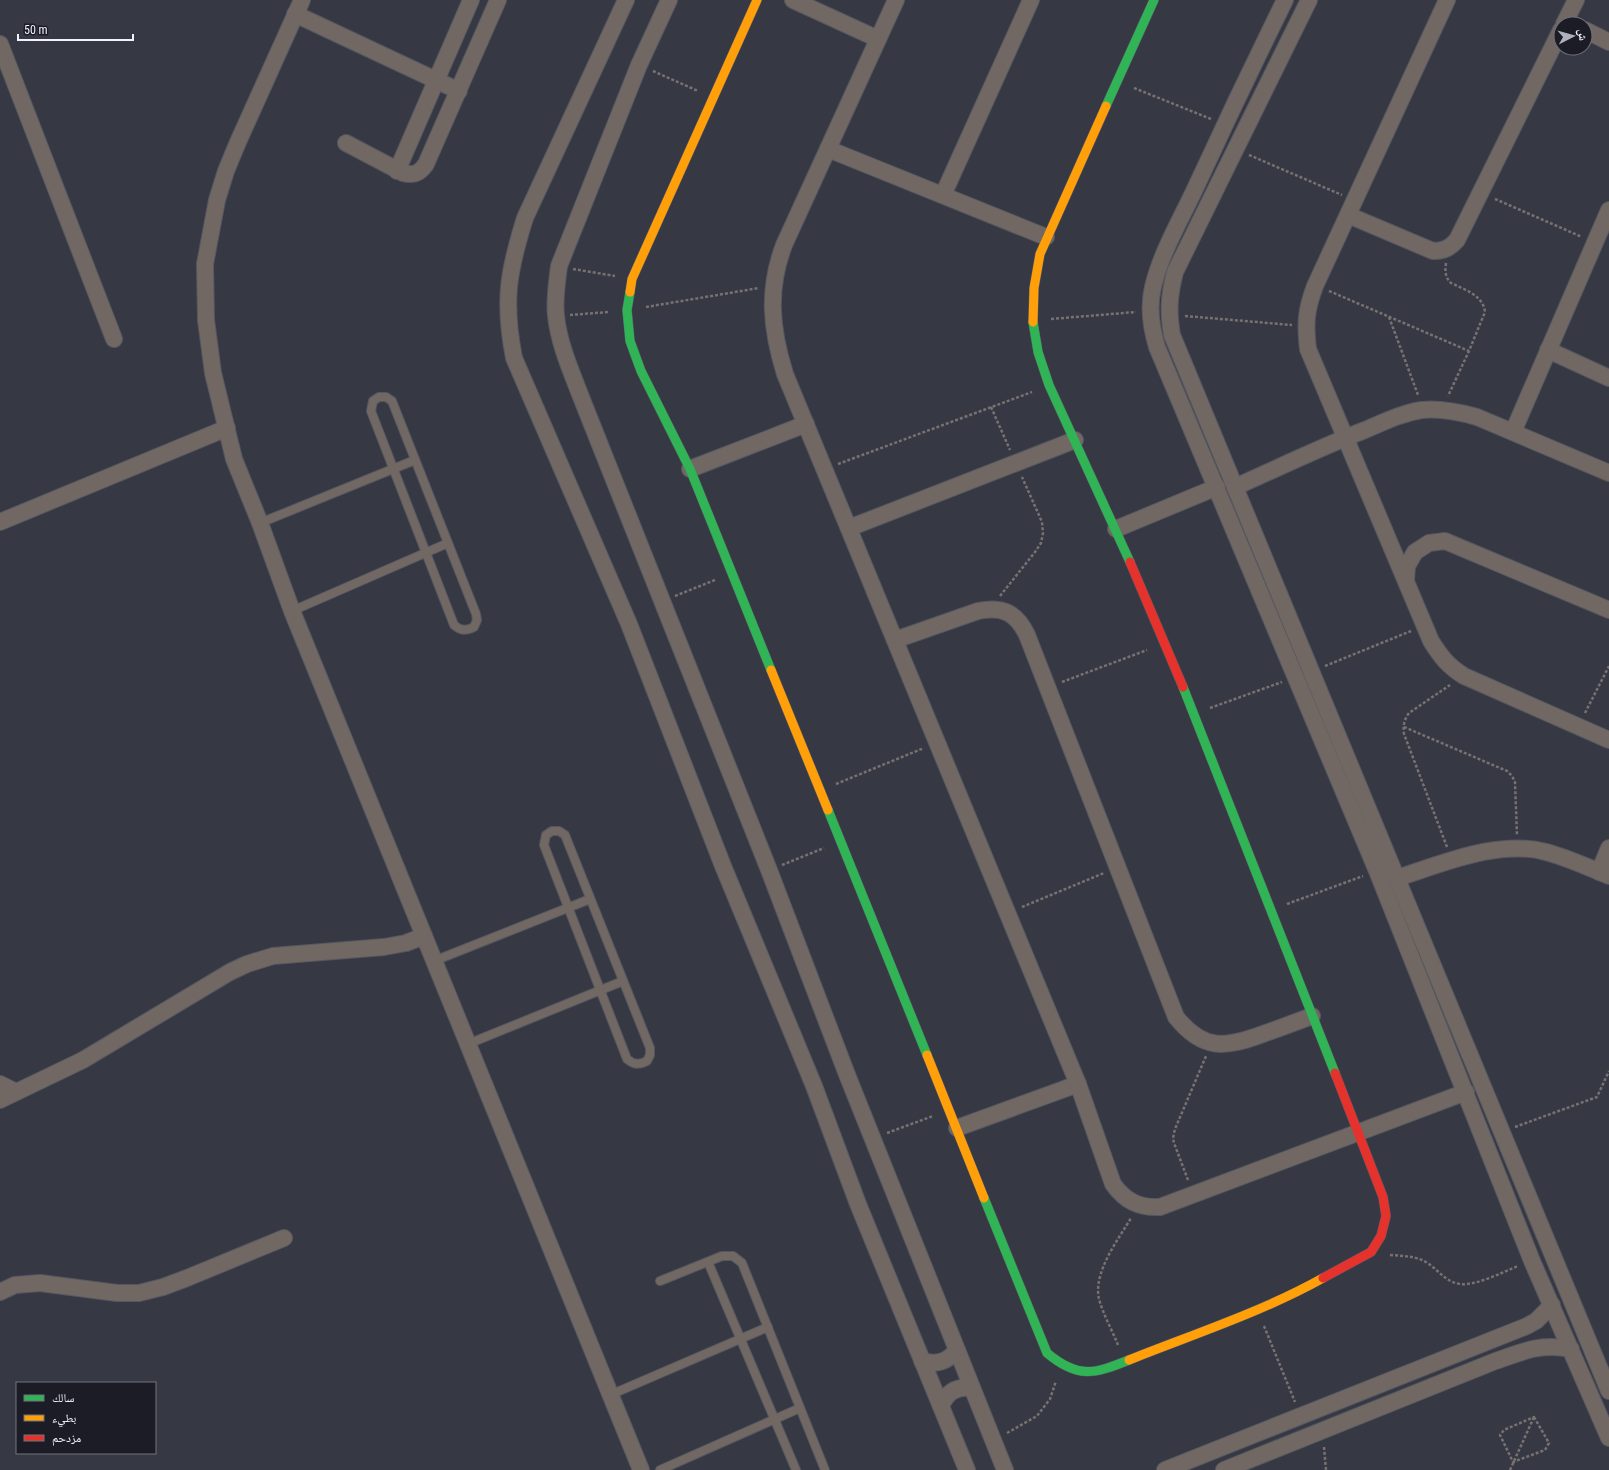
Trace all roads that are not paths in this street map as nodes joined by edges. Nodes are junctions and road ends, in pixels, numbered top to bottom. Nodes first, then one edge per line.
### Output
1 (471, 0) edge
2 (477, 0) edge
3 (626, 0) edge
4 (669, 0) edge
5 (757, 0) edge
6 (793, 0) edge
7 (896, 0) edge
8 (1031, 0) edge
9 (1154, 0) edge
10 (1285, 0) edge
11 (1310, 0) edge
12 (1447, 0) edge
13 (1576, 0) edge
14 (496, 4) edge
15 (298, 7) edge
16 (1569, 16) edge
17 (1593, 34) edge
18 (878, 39) junction
19 (1609, 42) edge
20 (1, 48) edge
21 (1553, 49) edge
22 (437, 80) junction
23 (459, 90) junction
24 (346, 143) dead end
25 (828, 149) junction
26 (397, 170) junction
27 (943, 196) junction
28 (1609, 210) edge
29 (1348, 215) junction
30 (1046, 237) junction
31 (114, 339) dead end
32 (1548, 350) junction
33 (1609, 378) edge
34 (806, 424) junction
35 (227, 428) junction
36 (1513, 432) junction
37 (1344, 438) junction
38 (1075, 440) junction
39 (415, 460) junction
40 (394, 468) junction
41 (690, 469) junction
42 (1609, 473) edge
43 (1217, 487) junction
44 (1235, 487) junction
45 (0, 522) edge
46 (260, 523) junction
47 (849, 528) junction
48 (1116, 529) junction
49 (448, 542) junction
50 (1261, 548) junction
51 (425, 552) junction
52 (1245, 556) junction
53 (1406, 582) junction
54 (1609, 610) edge
55 (292, 611) junction
56 (895, 640) junction
57 (1609, 740) edge
58 (1609, 848) edge
59 (1604, 874) edge
60 (1397, 878) junction
61 (590, 899) junction
62 (568, 908) junction
63 (424, 936) junction
64 (434, 961) junction
65 (1436, 972) junction
66 (1420, 978) junction
67 (623, 981) junction
68 (601, 990) junction
69 (1312, 1016) junction
70 (468, 1044) junction
71 (0, 1084) edge
72 (1078, 1084) junction
73 (16, 1092) junction
74 (1466, 1092) junction
75 (0, 1100) edge
76 (957, 1128) junction
77 (1358, 1133) junction
78 (284, 1238) dead end
79 (708, 1262) junction
80 (660, 1281) dead end
81 (0, 1292) edge
82 (1552, 1305) junction
83 (768, 1327) junction
84 (740, 1339) junction
85 (1486, 1343) junction
86 (1571, 1349) junction
87 (957, 1350) junction
88 (922, 1361) junction
89 (1493, 1362) junction
90 (972, 1388) junction
91 (1609, 1391) edge
92 (610, 1395) junction
93 (941, 1406) junction
94 (800, 1408) junction
95 (774, 1419) junction
96 (1609, 1438) edge
97 (641, 1470) edge
98 (660, 1470) edge
99 (796, 1470) edge
100 (825, 1470) edge
101 (967, 1470) edge
102 (1005, 1470) edge
103 (1165, 1470) edge
104 (1224, 1470) edge

1 - 22 street
2 - 14 street
3 - 88 street
4 - 87 street
5 - 41 street
6 - 18 street
7 - 18 street
8 - 27 street
9 - 30 street
10 - 43 street
11 - 44 street
12 - 29 street
13 - 16 street
14 - 23 street
15 - 22 street
15 - 35 street
17 - 19 street
18 - 25 street
20 - 31 street
21 - 29 street
22 - 23 street
22 - 26 street
23 - 26 street
24 - 26 street
25 - 27 street
25 - 34 street
27 - 30 street
28 - 32 street
29 - 37 street
30 - 38 street
32 - 33 street
32 - 36 street
34 - 41 street
34 - 47 street
35 - 45 street
35 - 46 street
36 - 37 street
36 - 42 street
37 - 44 street
37 - 53 street
38 - 47 street
38 - 48 street
39 - 40 lane
39 - 40 lane
39 - 49 lane
40 - 46 lane
40 - 51 lane
41 - 76 street
43 - 48 street
43 - 52 street
44 - 50 street
46 - 55 street
47 - 56 street
48 - 69 street
49 - 51 lane
49 - 51 lane
50 - 52 street
50 - 60 street
51 - 55 lane
52 - 66 street
53 - 54 street
53 - 57 street
55 - 63 street
56 - 69 street
56 - 72 street
58 - 59 street
59 - 60 street
60 - 65 street
61 - 62 lane
61 - 62 lane
61 - 67 lane
62 - 64 lane
62 - 68 lane
63 - 64 street
63 - 73 street
64 - 70 street
65 - 66 street
65 - 91 street
66 - 74 street
67 - 68 lane
67 - 68 lane
68 - 70 lane
69 - 77 street
70 - 92 street
71 - 73 street
72 - 76 street
72 - 77 street
73 - 75 street
74 - 77 street
74 - 82 street
76 - 77 street
78 - 81 street
79 - 80 lane
79 - 83 lane
79 - 84 lane
82 - 85 street
82 - 86 street
83 - 84 lane
83 - 94 lane
84 - 92 lane
84 - 95 lane
85 - 89 street
85 - 103 street
86 - 89 street
86 - 96 street
87 - 88 street
87 - 90 street
88 - 93 street
89 - 104 street
90 - 93 street
90 - 102 street
92 - 97 street
93 - 101 street
94 - 95 lane
94 - 100 lane
95 - 98 lane
95 - 99 lane

